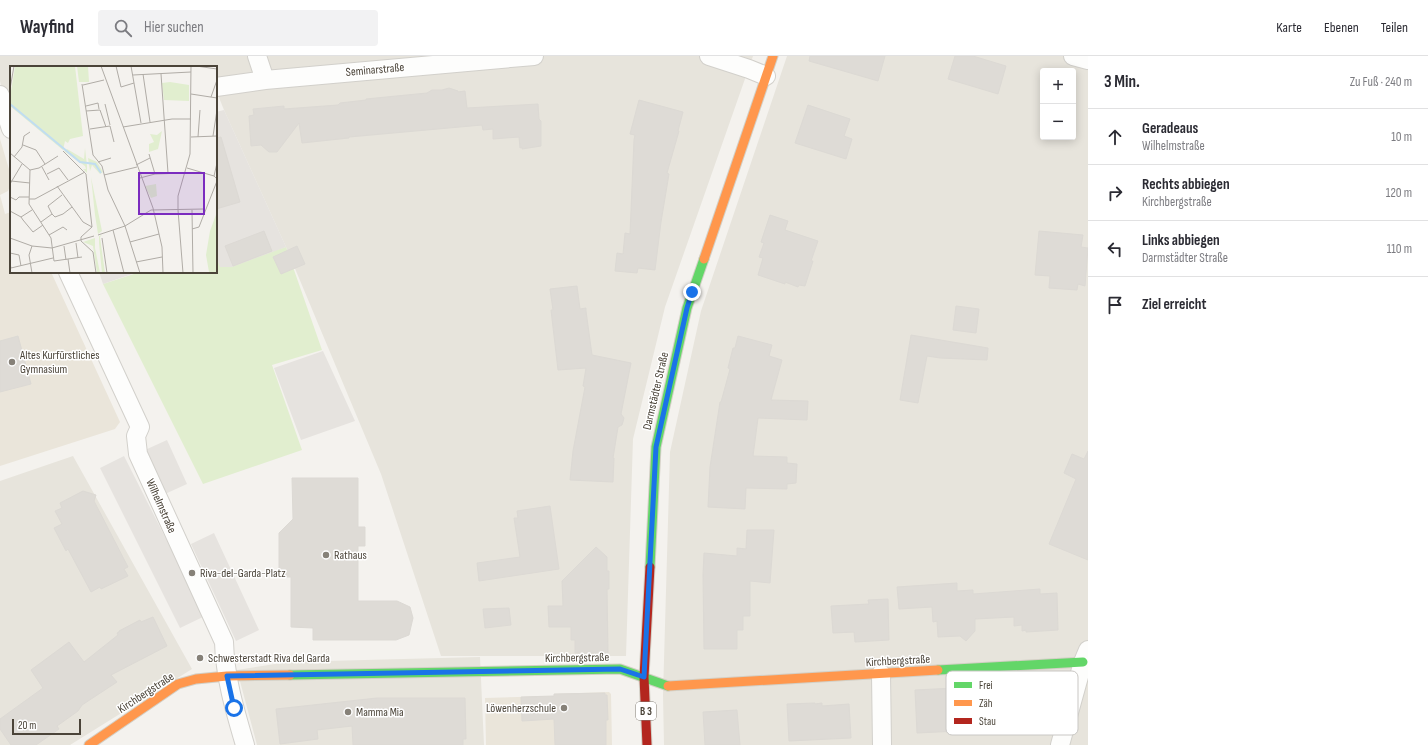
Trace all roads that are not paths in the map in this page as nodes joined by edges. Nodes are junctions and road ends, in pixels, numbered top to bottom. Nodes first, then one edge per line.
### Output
1 (257, 56) edge
2 (534, 56) edge
3 (709, 56) edge
4 (773, 56) edge
5 (1073, 56) edge
6 (490, 58) edge
7 (1088, 60) edge
8 (766, 76) junction
9 (265, 80) junction
10 (217, 87) edge
11 (0, 95) edge
12 (10, 127) edge
13 (68, 273) edge
14 (1085, 656) edge
15 (881, 674) junction
16 (227, 676) junction
17 (644, 677) junction
18 (1078, 681) edge
19 (1063, 735) edge
20 (89, 745) edge
21 (245, 745) edge
22 (647, 745) edge
23 (882, 745) edge
24 (1060, 745) edge

1 - 9 street
2 - 6 street, Seminarstraße
3 - 8 street
4 - 8 street, Darmstädter Straße / B 3
5 - 7 street
6 - 9 street, Seminarstraße
8 - 17 street, Darmstädter Straße / B 3
9 - 10 street, Seminarstraße
11 - 12 street
13 - 16 street, Wilhelmstraße
14 - 15 street, Kirchbergstraße
14 - 18 street
15 - 17 street, Kirchbergstraße
15 - 23 street
16 - 17 street, Kirchbergstraße
16 - 20 street, Kirchbergstraße
16 - 21 street, Wilhelmstraße
17 - 22 street, Darmstädter Straße / B 3
19 - 24 street

